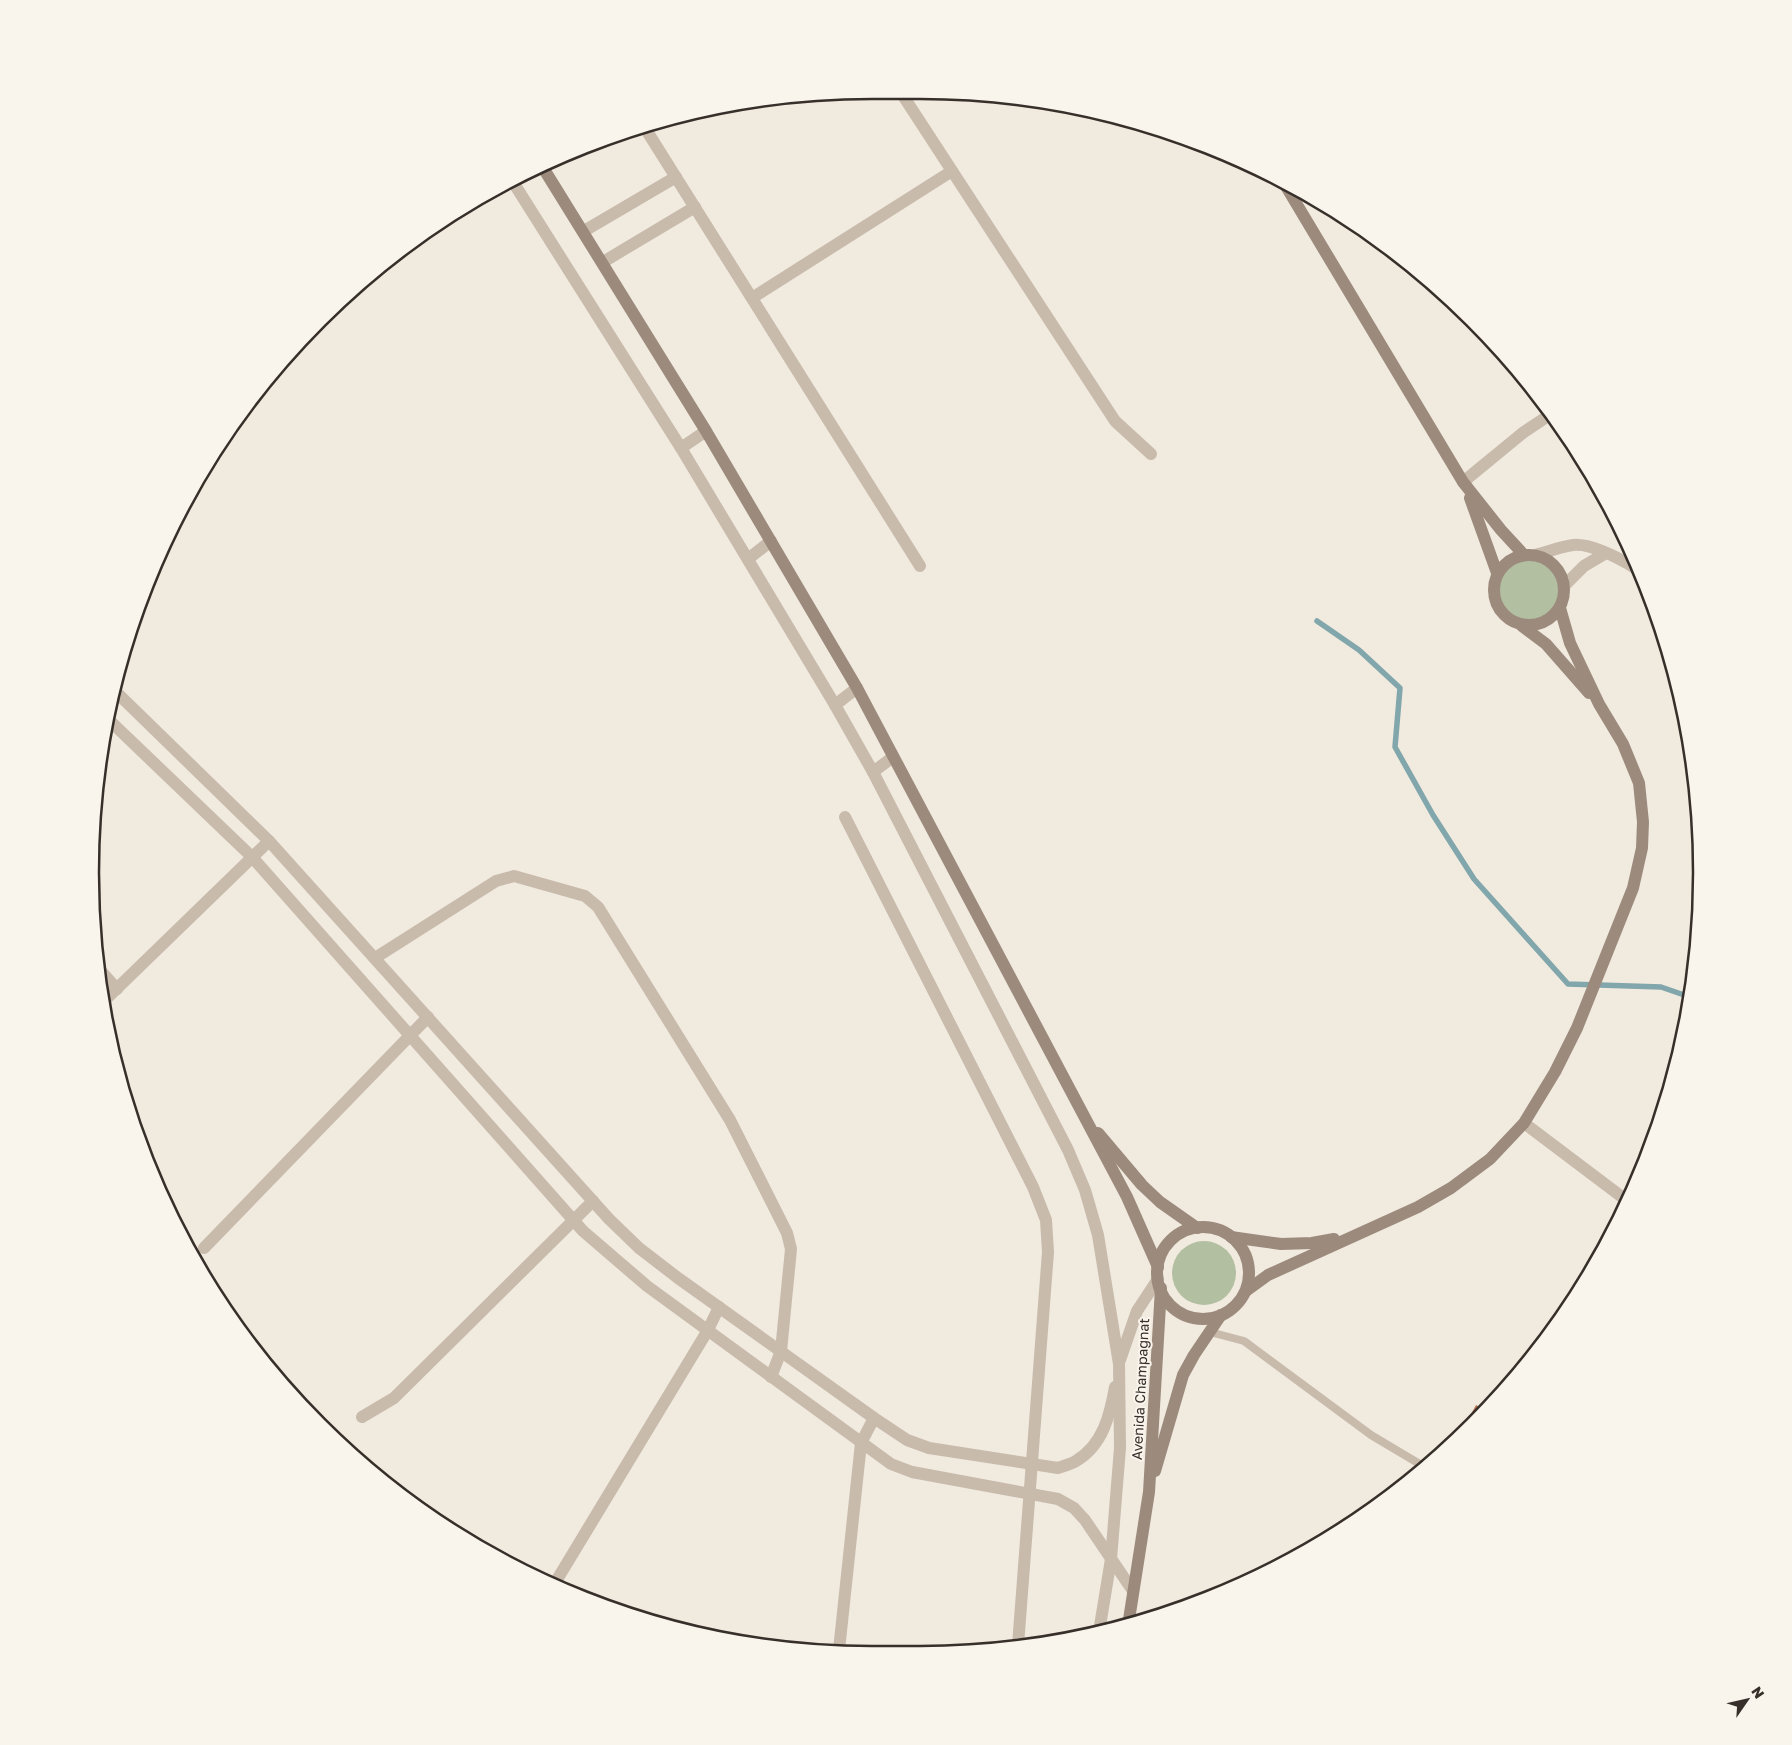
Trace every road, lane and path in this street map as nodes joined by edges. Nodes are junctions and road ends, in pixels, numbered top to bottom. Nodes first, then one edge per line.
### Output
1 (905, 99) edge
2 (648, 133) edge
3 (546, 172) edge
4 (952, 172) junction
5 (676, 177) junction
6 (516, 186) edge
7 (1291, 194) edge
8 (695, 207) junction
9 (584, 231) junction
10 (603, 262) junction
11 (752, 298) junction
12 (1545, 418) edge
13 (706, 431) junction
14 (681, 448) junction
15 (1151, 454) dead end
16 (1463, 482) junction
17 (771, 541) junction
18 (1606, 553) junction
19 (1530, 555) junction
20 (748, 559) junction
21 (1628, 564) edge
22 (920, 566) dead end
23 (1497, 573) junction
24 (1564, 586) junction
25 (1560, 608) junction
26 (1522, 626) junction
27 (857, 688) junction
28 (120, 696) edge
29 (1599, 704) junction
30 (835, 705) junction
31 (114, 724) edge
32 (893, 757) junction
33 (873, 772) junction
34 (845, 817) dead end
35 (269, 841) junction
36 (252, 857) junction
37 (375, 958) junction
38 (106, 976) edge
39 (117, 989) junction
40 (109, 996) edge
41 (428, 1016) junction
42 (410, 1034) junction
43 (1081, 1111) junction
44 (1524, 1123) junction
45 (1622, 1196) edge
46 (593, 1201) junction
47 (574, 1221) junction
48 (1197, 1228) junction
49 (1356, 1234) junction
50 (1231, 1237) junction
51 (204, 1248) dead end
52 (1159, 1278) junction
53 (1246, 1291) junction
54 (719, 1307) junction
55 (1221, 1315) junction
56 (708, 1330) junction
57 (1210, 1332) junction
58 (782, 1351) junction
59 (1119, 1364) junction
60 (771, 1377) junction
61 (362, 1417) dead end
62 (874, 1418) junction
63 (861, 1443) junction
64 (1419, 1463) edge
65 (1031, 1464) junction
66 (1149, 1492) junction
67 (1029, 1493) junction
68 (1111, 1559) junction
69 (558, 1579) edge
70 (1133, 1591) junction
71 (1129, 1617) edge
72 (1100, 1624) edge
73 (1018, 1640) edge
74 (839, 1645) edge

1 - 4 street
2 - 5 street
3 - 9 main road
4 - 11 street
4 - 15 street
5 - 8 street
5 - 9 street
6 - 14 street
7 - 16 main road
8 - 10 street
8 - 11 street
9 - 10 main road
10 - 13 main road
11 - 22 street
12 - 16 street
13 - 14 street
13 - 17 main road
14 - 20 street
16 - 19 main road
16 - 23 main road
17 - 20 street
17 - 27 main road
18 - 19 street
18 - 21 street
18 - 24 street
19 - 23 main road
19 - 24 main road
20 - 30 street
23 - 26 main road
24 - 25 main road
25 - 26 main road
25 - 29 main road
26 - 29 main road
27 - 30 street
27 - 32 main road
28 - 35 street
29 - 44 main road
30 - 33 street
31 - 36 street
32 - 33 street
32 - 43 main road
33 - 59 street
34 - 65 street
35 - 36 street
35 - 37 street
36 - 39 street
36 - 42 street
37 - 41 street
37 - 58 street
38 - 39 street
39 - 40 street
41 - 42 street
41 - 46 street
42 - 47 street
42 - 51 street
43 - 48 main road
43 - 52 main road
44 - 45 street
44 - 49 main road
46 - 47 street
46 - 54 street
47 - 56 street
47 - 61 street
48 - 50 main road
48 - 52 main road
49 - 50 main road
49 - 53 main road
50 - 53 main road
52 - 55 main road
52 - 59 street
52 - 66 main road, Avenida Champagnat
53 - 55 main road
54 - 56 street
54 - 58 street
55 - 57 main road, Avenida Champagnat
56 - 60 street
56 - 69 street
57 - 64 lane
57 - 66 main road, Avenida Champagnat
58 - 60 street
58 - 62 street
59 - 65 street
59 - 68 street
60 - 63 street
62 - 63 street
62 - 65 street
63 - 67 street
63 - 74 street
65 - 67 street
66 - 70 main road, Avenida Champagnat
67 - 68 street
67 - 73 street
68 - 70 street
68 - 72 street
70 - 71 main road, Avenida Champagnat

